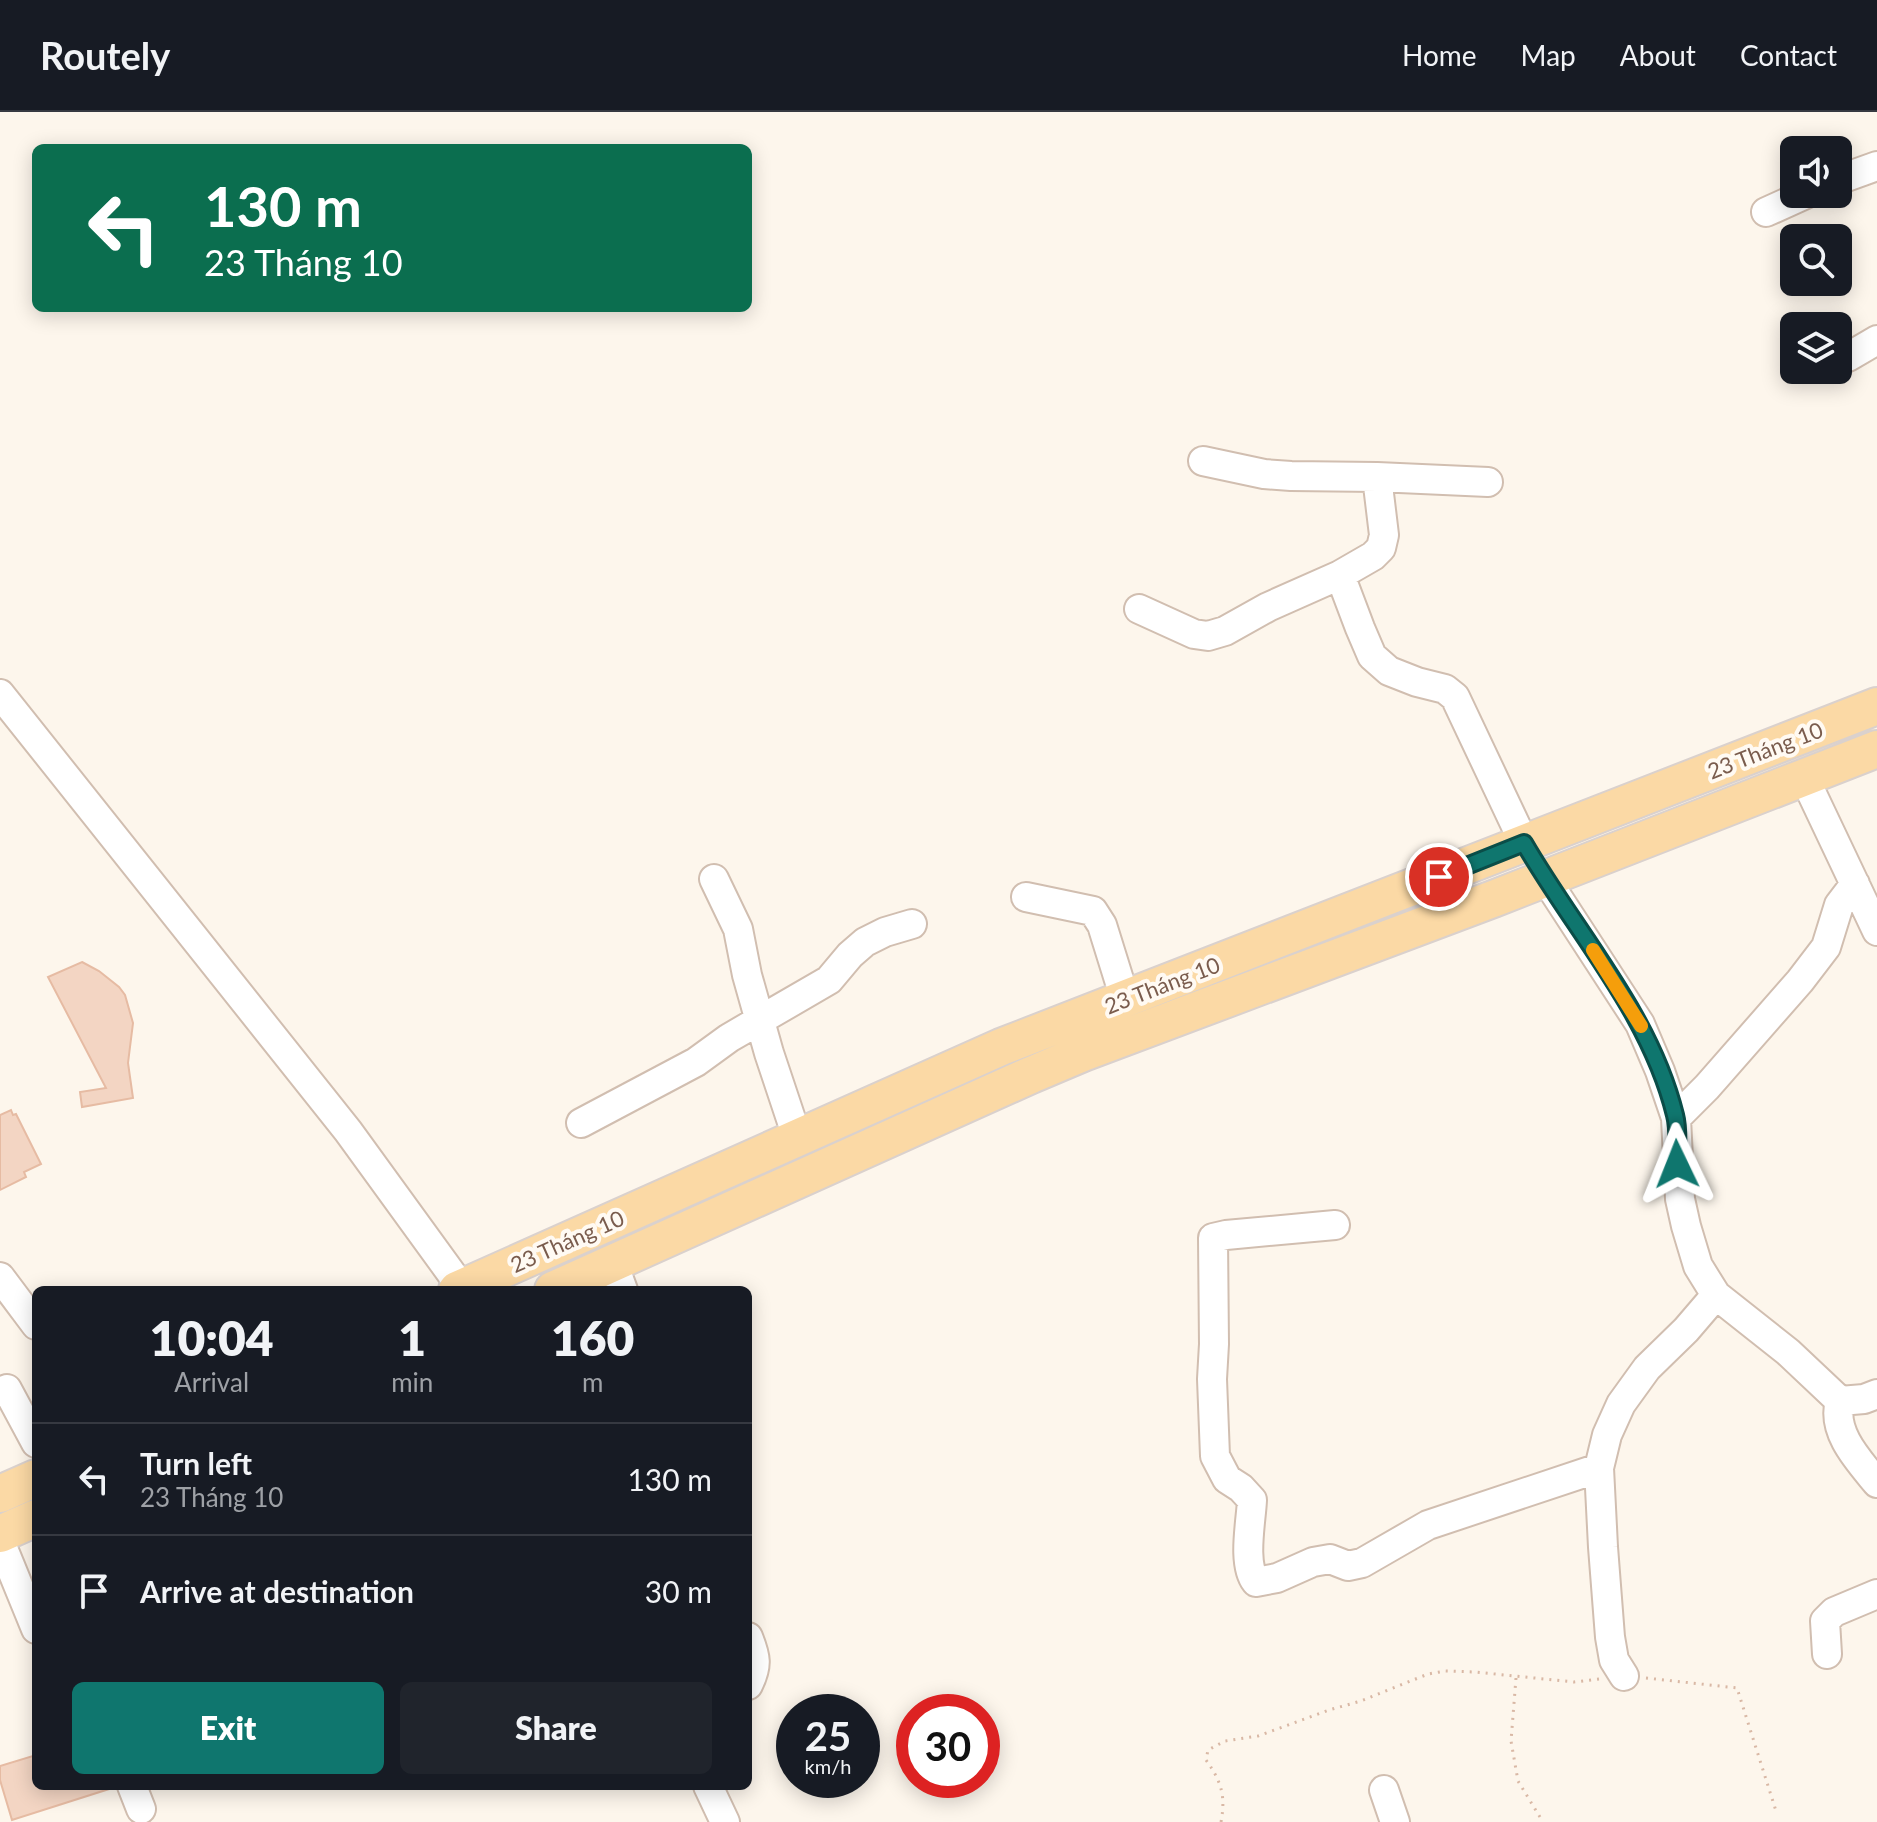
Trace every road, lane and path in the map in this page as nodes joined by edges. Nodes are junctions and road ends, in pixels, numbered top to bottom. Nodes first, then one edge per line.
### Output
1 (1877, 166) edge
2 (1852, 175) edge
3 (1780, 206) edge
4 (1766, 212) dead end
5 (1877, 340) edge
6 (1852, 355) edge
7 (1203, 461) dead end
8 (1377, 477) junction
9 (1488, 482) dead end
10 (1340, 575) junction
11 (1139, 609) dead end
12 (0, 694) edge
13 (1866, 710) edge
14 (1788, 741) junction
15 (1875, 755) edge
16 (1804, 777) junction
17 (1524, 843) junction
18 (1545, 878) junction
19 (714, 879) dead end
20 (1855, 884) junction
21 (1026, 897) dead end
22 (912, 924) dead end
23 (1877, 931) edge
24 (1125, 999) junction
25 (759, 1019) junction
26 (1676, 1118) junction
27 (581, 1123) dead end
28 (797, 1137) junction
29 (1335, 1225) dead end
30 (0, 1277) edge
31 (618, 1277) edge
32 (459, 1286) edge
33 (468, 1286) edge
34 (573, 1286) edge
35 (1716, 1295) junction
36 (32, 1320) edge
37 (0, 1392) edge
38 (1877, 1394) edge
39 (1840, 1401) junction
40 (32, 1436) edge
41 (1599, 1468) junction
42 (32, 1480) edge
43 (1877, 1483) edge
44 (0, 1494) edge
45 (32, 1520) edge
46 (0, 1534) edge
47 (0, 1541) edge
48 (1877, 1594) edge
49 (32, 1619) edge
50 (752, 1646) edge
51 (1827, 1654) dead end
52 (1624, 1676) junction
53 (752, 1678) edge
54 (1516, 1678) junction
55 (1384, 1790) dead end
56 (1776, 1811) dead end
57 (1221, 1822) edge
58 (1395, 1822) edge
59 (1543, 1822) edge

1 - 2 street
3 - 4 street
5 - 6 street
7 - 8 street
8 - 9 street
8 - 10 street
10 - 11 street
10 - 17 street
12 - 32 street
13 - 14 main road, 23 Tháng 10
13 - 15 main road
14 - 16 main road
14 - 17 main road, 23 Tháng 10
15 - 16 main road, 23 Tháng 10
16 - 18 main road, 23 Tháng 10
16 - 20 street
17 - 18 main road
17 - 24 main road, 23 Tháng 10
18 - 26 street
18 - 31 main road, 23 Tháng 10
19 - 25 street
20 - 23 street
20 - 26 street
21 - 24 street
22 - 25 street
24 - 28 main road, 23 Tháng 10
25 - 27 street
25 - 28 street
26 - 35 street
28 - 33 main road, 23 Tháng 10
29 - 41 street
30 - 36 street
31 - 34 main road, 23 Tháng 10
35 - 39 street
35 - 41 street
37 - 40 street
38 - 39 street
39 - 43 street
41 - 52 street
42 - 44 main road
45 - 46 main road
47 - 49 street
48 - 51 street
50 - 53 street
52 - 54 path
52 - 56 path
54 - 57 path
54 - 59 path
55 - 58 street

